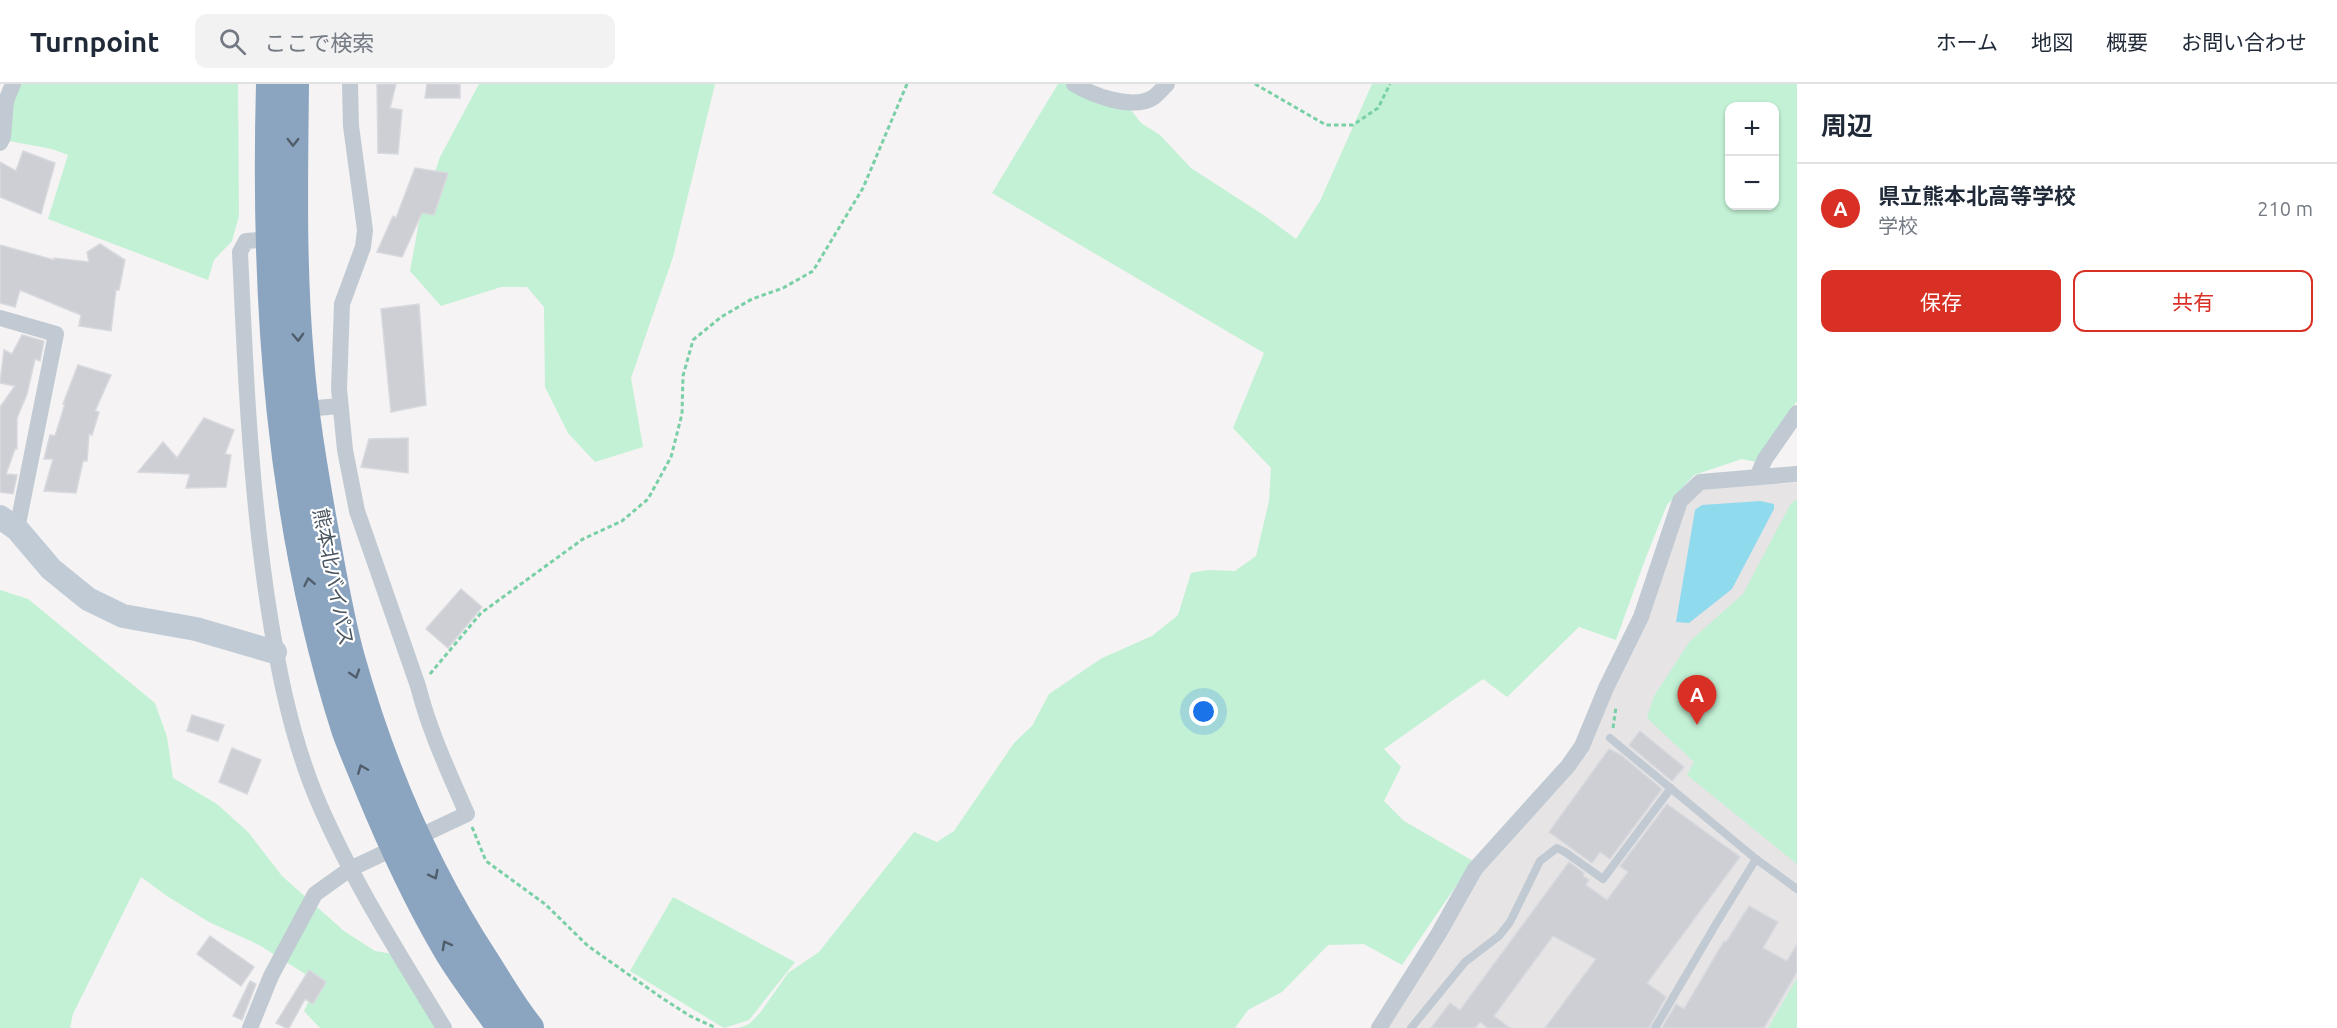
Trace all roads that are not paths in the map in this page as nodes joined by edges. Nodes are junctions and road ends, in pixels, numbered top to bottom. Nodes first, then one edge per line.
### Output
1 (13, 84) edge
2 (271, 84) edge
3 (294, 84) edge
4 (350, 84) edge
5 (1074, 84) edge
6 (1167, 84) edge
7 (0, 143) edge
8 (271, 239) junction
9 (0, 318) edge
10 (340, 406) junction
11 (304, 409) junction
12 (1797, 412) edge
13 (1797, 474) edge
14 (1757, 477) junction
15 (9, 523) edge
16 (275, 652) junction
17 (1611, 734) road end
18 (1671, 788) junction
19 (1756, 859) junction
20 (350, 869) junction
21 (1797, 889) edge
22 (463, 973) junction
23 (250, 1028) edge
24 (444, 1028) edge
25 (493, 1028) edge
26 (502, 1028) edge
27 (529, 1028) edge
28 (1379, 1028) edge
29 (1411, 1028) edge
30 (1655, 1028) edge

1 - 7 street
2 - 8 highway, 熊本北バイパス
3 -> 11 highway, 熊本北バイパス
4 - 10 street
5 - 6 street
8 - 16 street
22 -> 8 highway, 熊本北バイパス
9 - 15 street
10 - 11 street
10 - 20 street
11 -> 27 highway, 熊本北バイパス
12 - 14 street
13 - 14 street
14 - 28 street
15 - 16 street
16 - 20 street
17 - 18 lane
18 - 19 lane
18 - 29 lane
19 - 21 lane
19 - 30 lane
20 - 23 street
20 - 24 street
22 - 25 street
22 - 26 highway, 熊本北バイパス

